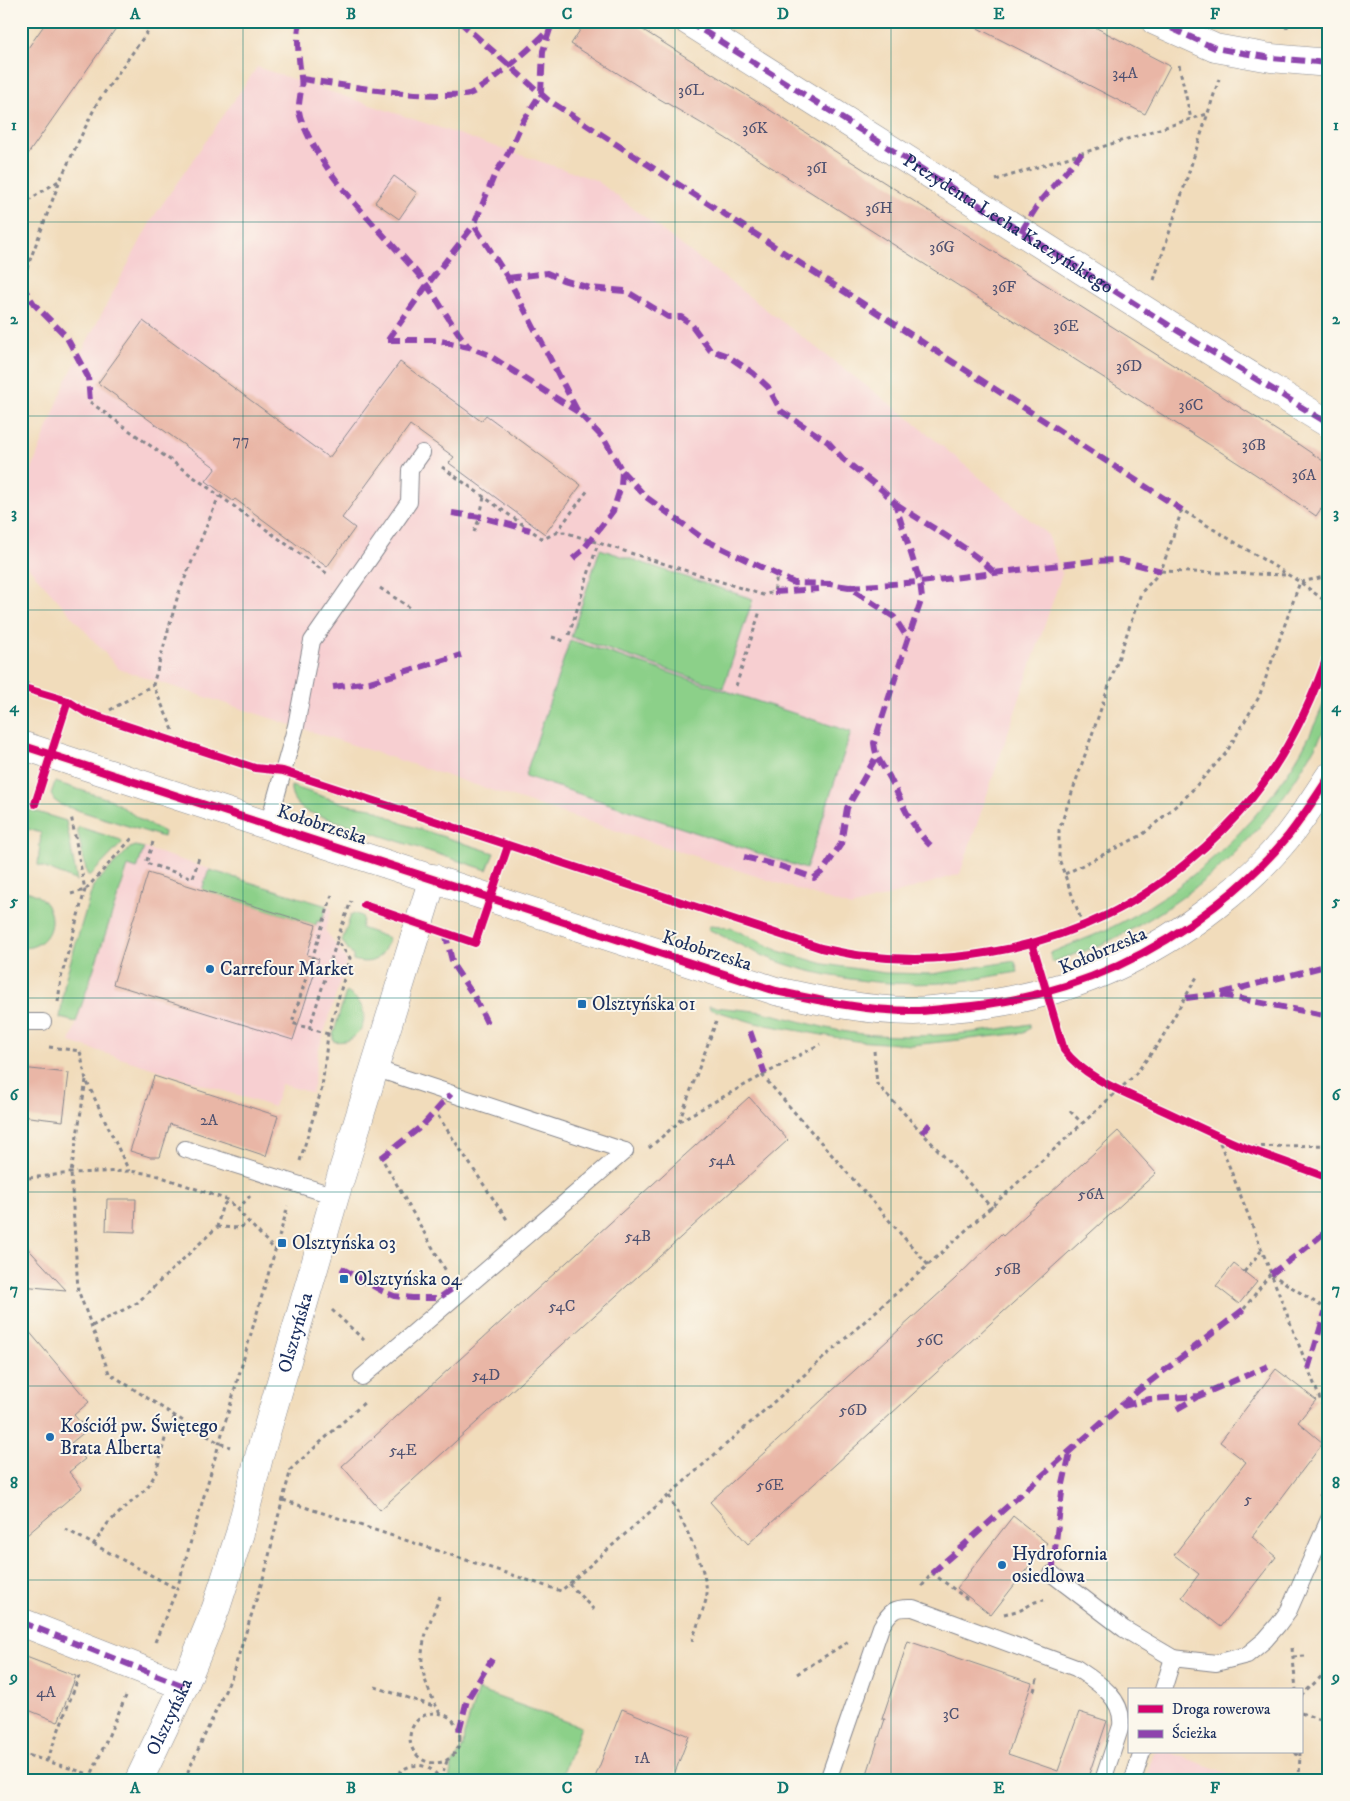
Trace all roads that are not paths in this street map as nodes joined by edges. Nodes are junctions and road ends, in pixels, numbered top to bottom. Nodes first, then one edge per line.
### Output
1 (688, 21) edge
2 (1165, 26) edge
3 (1329, 63) edge
4 (1329, 424) edge
5 (422, 453) road end
6 (21, 745) edge
7 (1329, 777) edge
8 (268, 825) junction
9 (434, 878) junction
10 (21, 1022) edge
11 (43, 1022) dead end
12 (374, 1068) junction
13 (185, 1150) dead end
14 (335, 1196) junction
15 (362, 1377) dead end
16 (1329, 1519) edge
17 (1052, 1574) dead end
18 (21, 1622) edge
19 (1173, 1658) junction
20 (184, 1686) junction
21 (1164, 1688) edge
22 (1141, 1754) edge
23 (139, 1780) edge
24 (828, 1780) edge
25 (1103, 1780) edge
26 (1133, 1780) edge

1 - 4 street, Prezydenta Lecha Kaczyńskiego
2 - 3 street
5 - 8 lane
6 - 8 street, Kołobrzeska
7 - 9 street, Kołobrzeska
8 - 9 street, Kołobrzeska
9 - 12 street, Olsztyńska
10 - 11 lane
12 - 14 street, Olsztyńska
12 - 15 lane
13 - 14 lane
14 - 20 street, Olsztyńska
16 - 19 lane
17 - 19 lane
18 - 20 street
19 - 21 lane
20 - 23 street, Olsztyńska
22 - 26 lane
24 - 25 lane

